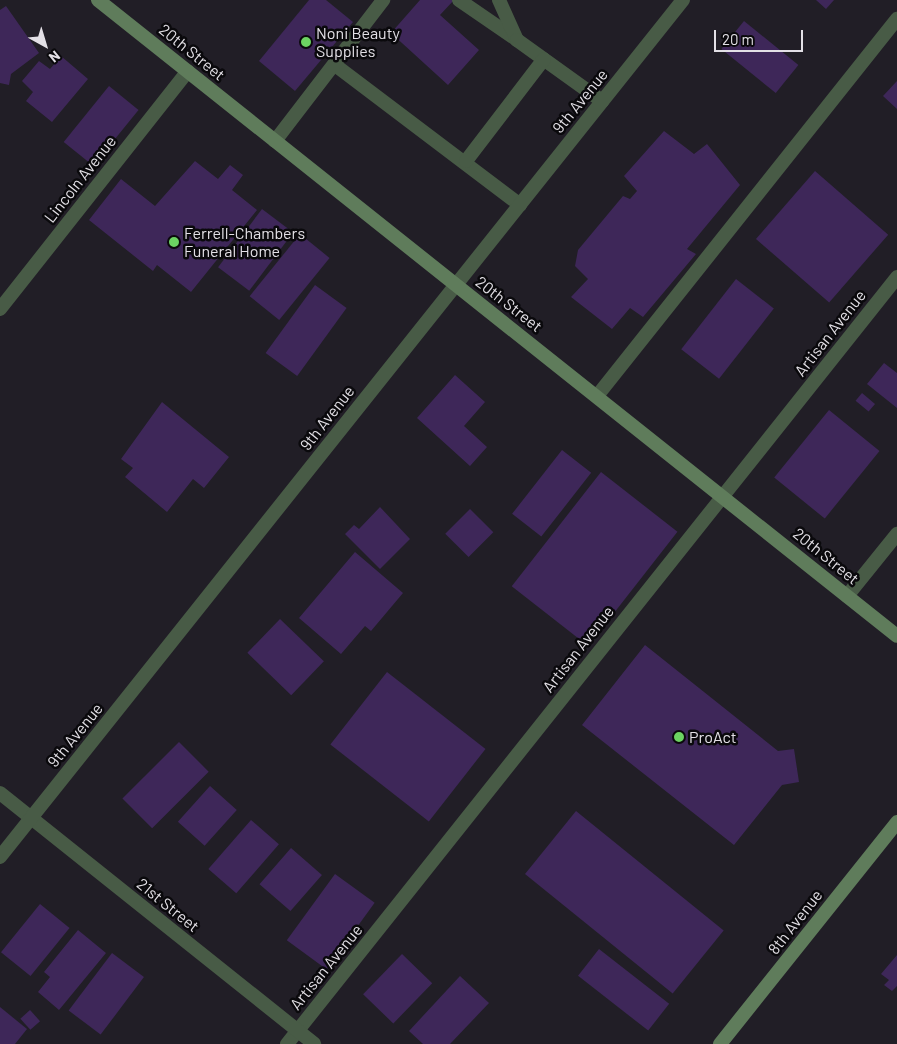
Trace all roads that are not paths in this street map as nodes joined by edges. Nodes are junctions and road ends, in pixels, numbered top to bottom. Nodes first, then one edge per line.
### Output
1 (383, 0) edge
2 (459, 0) edge
3 (499, 0) edge
4 (683, 0) edge
5 (103, 2) edge
6 (897, 19) edge
7 (516, 40) junction
8 (544, 59) junction
9 (335, 65) junction
10 (188, 71) junction
11 (602, 101) junction
12 (275, 141) junction
13 (466, 161) junction
14 (520, 205) junction
15 (897, 277) edge
16 (456, 285) junction
17 (0, 309) edge
18 (597, 396) junction
19 (723, 496) junction
20 (897, 534) edge
21 (847, 596) junction
22 (897, 636) edge
23 (0, 793) edge
24 (31, 818) junction
25 (897, 822) edge
26 (0, 858) edge
27 (297, 1031) junction
28 (287, 1044) edge
29 (314, 1044) edge
30 (720, 1044) edge

1 - 9 street
2 - 7 street
3 - 7 street
4 - 11 street, 9th Avenue
5 - 10 main road, 20th Street
6 - 18 street
7 - 8 street
8 - 11 street
8 - 13 street
9 - 12 street
9 - 13 street
10 - 12 main road, 20th Street
10 - 17 street, Lincoln Avenue
11 - 14 street, 9th Avenue
12 - 16 main road, 20th Street
13 - 14 street
14 - 16 street, 9th Avenue
15 - 19 street, Artisan Avenue
16 - 18 main road, 20th Street
16 - 24 street, 9th Avenue
18 - 19 main road, 20th Street
19 - 21 main road, 20th Street
19 - 27 street, Artisan Avenue
20 - 21 street
21 - 22 main road, 20th Street
23 - 24 street, 21st Street
24 - 26 street, 9th Avenue
24 - 27 street, 21st Street
25 - 30 main road, 8th Avenue
27 - 28 street, Artisan Avenue
27 - 29 street, 21st Street

